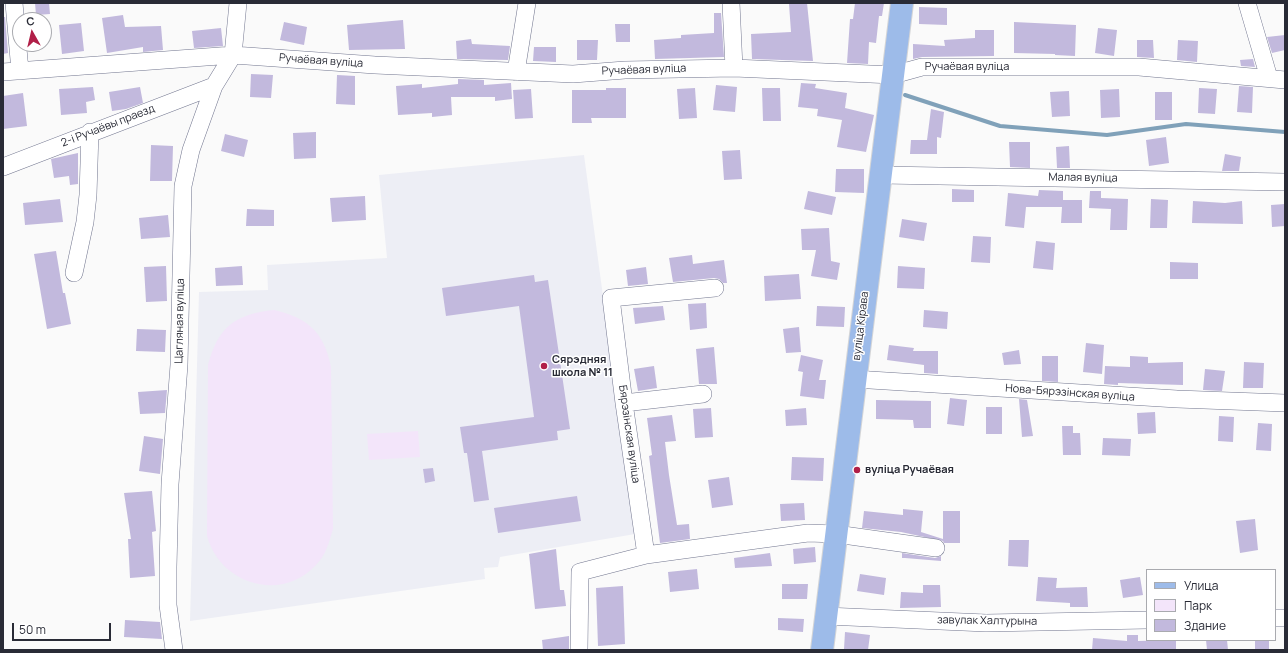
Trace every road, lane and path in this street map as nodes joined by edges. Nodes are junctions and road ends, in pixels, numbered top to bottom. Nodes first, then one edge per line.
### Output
1 (14, 3) edge
2 (238, 3) edge
3 (527, 3) edge
4 (731, 3) edge
5 (902, 3) edge
6 (1246, 3) edge
7 (233, 55) junction
8 (734, 68) junction
9 (11, 72) edge
10 (516, 72) junction
11 (893, 74) junction
12 (1277, 79) edge
13 (214, 86) junction
14 (90, 132) junction
15 (3, 167) edge
16 (882, 175) junction
17 (1285, 182) edge
18 (74, 273) dead end
19 (715, 288) dead end
20 (854, 379) junction
21 (703, 394) dead end
22 (624, 403) junction
23 (1285, 403) edge
24 (836, 534) junction
25 (936, 548) dead end
26 (646, 555) junction
27 (826, 616) junction
28 (1146, 620) edge
29 (174, 650) edge
30 (580, 650) edge
31 (822, 650) edge

1 - 9 street
2 - 7 street, Цагляная вуліца
3 - 10 street
4 - 8 street
5 - 11 main road, вуліца Кірава
6 - 12 street
7 - 9 street, Ручаёвая вуліца
7 - 10 street, Ручаёвая вуліца
7 - 13 street, Цагляная вуліца
8 - 10 street, Ручаёвая вуліца
8 - 11 street, Ручаёвая вуліца
11 - 12 street, Ручаёвая вуліца
11 - 16 main road, вуліца Кірава
13 - 14 street, 2-і Ручаёвы праезд
13 - 29 street, Цагляная вуліца
14 - 15 street, 2-і Ручаёвы праезд
14 - 18 street
16 - 17 street, Малая вуліца
16 - 20 main road, вуліца Кірава
19 - 22 street, Бярэзінская вуліца
20 - 23 street, Нова-Бярэзінская вуліца
20 - 24 main road, вуліца Кірава
21 - 22 street
22 - 26 street, Бярэзінская вуліца
24 - 25 street
24 - 26 street
24 - 27 main road, вуліца Кірава
26 - 30 street
27 - 28 street, завулак Халтурына
27 - 31 main road, вуліца Кірава

